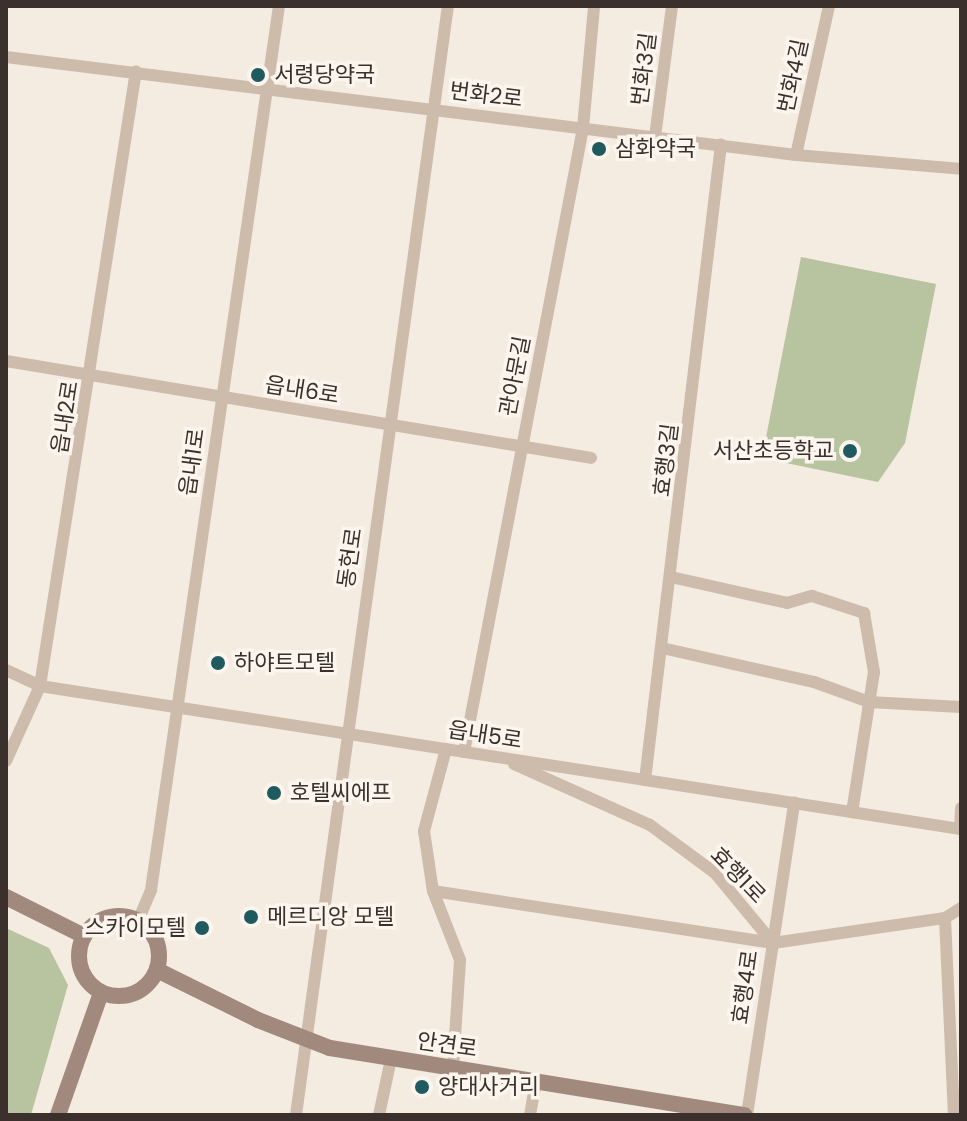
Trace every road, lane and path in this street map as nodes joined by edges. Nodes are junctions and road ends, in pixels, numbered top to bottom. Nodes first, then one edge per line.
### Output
1 (279, 6) edge
2 (448, 6) edge
3 (594, 6) edge
4 (672, 6) edge
5 (829, 6) edge
6 (6, 57) edge
7 (136, 71) junction
8 (267, 88) junction
9 (434, 109) junction
10 (583, 128) junction
11 (655, 137) junction
12 (721, 145) junction
13 (796, 155) junction
14 (961, 169) edge
15 (6, 361) edge
16 (92, 376) junction
17 (221, 397) junction
18 (389, 425) junction
19 (522, 447) junction
20 (591, 458) dead end
21 (671, 577) junction
22 (662, 648) junction
23 (6, 670) edge
24 (40, 686) junction
25 (869, 702) junction
26 (176, 707) junction
27 (961, 707) edge
28 (346, 734) junction
29 (446, 749) junction
30 (464, 752) junction
31 (497, 757) junction
32 (6, 761) edge
33 (645, 780) junction
34 (794, 803) junction
35 (961, 808) edge
36 (852, 812) junction
37 (961, 829) edge
38 (433, 891) junction
39 (6, 897) edge
40 (961, 908) edge
41 (945, 918) junction
42 (138, 921) junction
43 (84, 936) junction
44 (773, 943) junction
45 (157, 970) junction
46 (101, 993) junction
47 (303, 1039) junction
48 (391, 1059) junction
49 (453, 1068) junction
50 (536, 1081) junction
51 (58, 1115) edge
52 (296, 1115) edge
53 (379, 1115) edge
54 (530, 1115) edge
55 (746, 1115) edge
56 (954, 1115) edge

1 - 8 street, 읍내1로
2 - 9 street, 동헌로
3 - 10 street, 관아문길
4 - 11 street, 번화3길
5 - 13 street, 번화4길
6 - 7 street, 번화2로
7 - 8 street, 번화2로
7 - 16 street, 읍내2로
8 - 9 street, 번화2로
8 - 17 street, 읍내1로
9 - 10 street, 번화2로
9 - 18 street, 동헌로
10 - 11 street, 번화2로
10 - 19 street, 관아문길
11 - 12 street, 번화2로
12 - 13 street, 번화2로
12 - 21 street, 효행3길
13 - 14 street, 번화2로
15 - 16 street, 읍내6로
16 - 17 street, 읍내6로
16 - 24 street, 읍내2로
17 - 18 street, 읍내6로
17 - 26 street, 읍내1로
18 - 19 street, 읍내6로
18 - 28 street, 동헌로
19 - 20 street, 읍내6로
19 - 30 street, 관아문길
21 - 22 street, 효행3길
21 - 25 street
22 - 25 street
22 - 33 street, 효행3길
23 - 24 street, 읍내5로
24 - 26 street, 읍내5로
24 - 32 street, 읍내2로
25 - 27 street
25 - 36 street
26 - 28 street, 읍내5로
26 - 42 street, 읍내1로
28 - 29 street, 읍내5로
28 - 47 street, 동헌로
29 - 30 street, 읍내5로
29 - 38 street
30 - 31 street, 읍내5로
31 - 33 street, 읍내5로
31 - 44 street, 효행1로
33 - 34 street, 읍내5로
34 - 36 street, 읍내5로
34 - 44 street
35 - 37 street
36 - 37 street, 읍내5로
38 - 44 street, 효행4로
38 - 49 street
39 - 43 main road
40 - 41 street
41 - 44 street
41 - 56 street
42 - 43 main road
42 - 45 main road
43 - 46 main road
44 - 55 street, 효행4로
45 - 46 main road
45 - 47 main road, 안견로
46 - 51 main road
47 - 48 main road, 안견로
47 - 52 street, 동헌로
48 - 49 main road, 안견로
48 - 53 street
49 - 50 main road, 안견로
50 - 54 street
50 - 55 main road, 안견로

